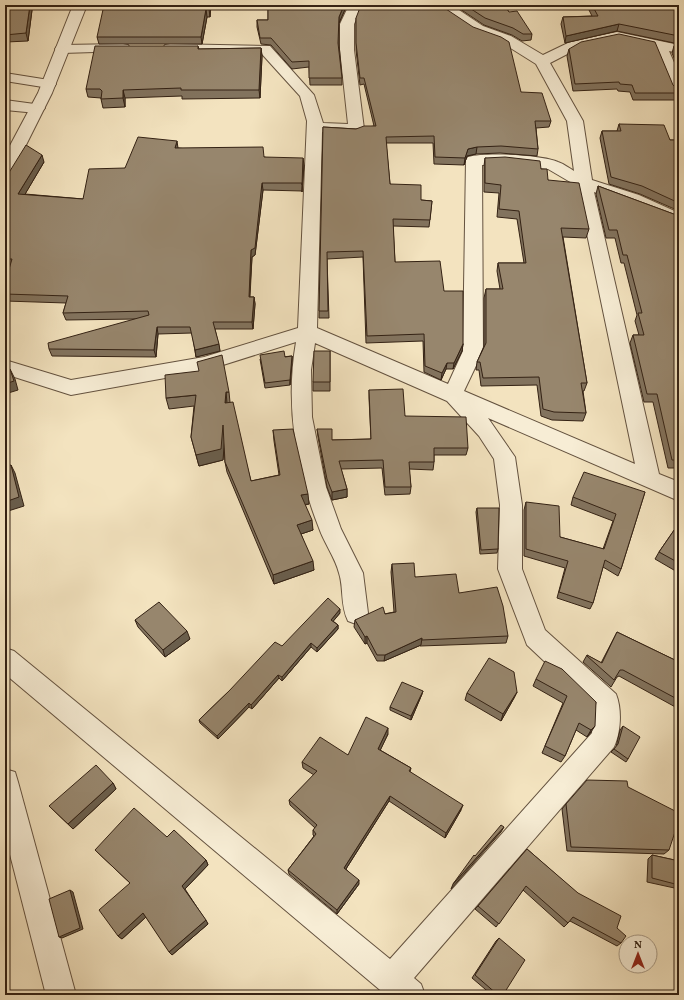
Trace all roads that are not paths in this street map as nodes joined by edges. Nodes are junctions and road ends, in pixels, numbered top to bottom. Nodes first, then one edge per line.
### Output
1 (80, 5) edge
2 (356, 5) edge
3 (434, 5) edge
4 (659, 44) junction
5 (62, 49) junction
6 (679, 49) edge
7 (542, 61) junction
8 (5, 77) edge
9 (48, 84) junction
10 (679, 91) edge
11 (5, 105) edge
12 (37, 108) junction
13 (315, 127) junction
14 (5, 171) edge
15 (584, 183) junction
16 (679, 219) edge
17 (307, 332) junction
18 (5, 367) edge
19 (453, 394) junction
20 (649, 478) junction
21 (679, 492) edge
22 (356, 613) dead end
23 (5, 659) edge
24 (5, 782) edge
25 (401, 987) edge
26 (61, 995) edge

1 - 5 street
2 - 13 street
3 - 7 street
4 - 6 street
4 - 7 street
4 - 10 street
5 - 9 street
5 - 13 street
7 - 15 street
8 - 9 street
9 - 12 street
11 - 12 street
12 - 14 street
13 - 17 street
15 - 16 street
15 - 19 street
15 - 20 street
17 - 18 street
17 - 19 street
17 - 22 street
19 - 20 street
19 - 25 street
20 - 21 street
23 - 25 street
24 - 26 street

